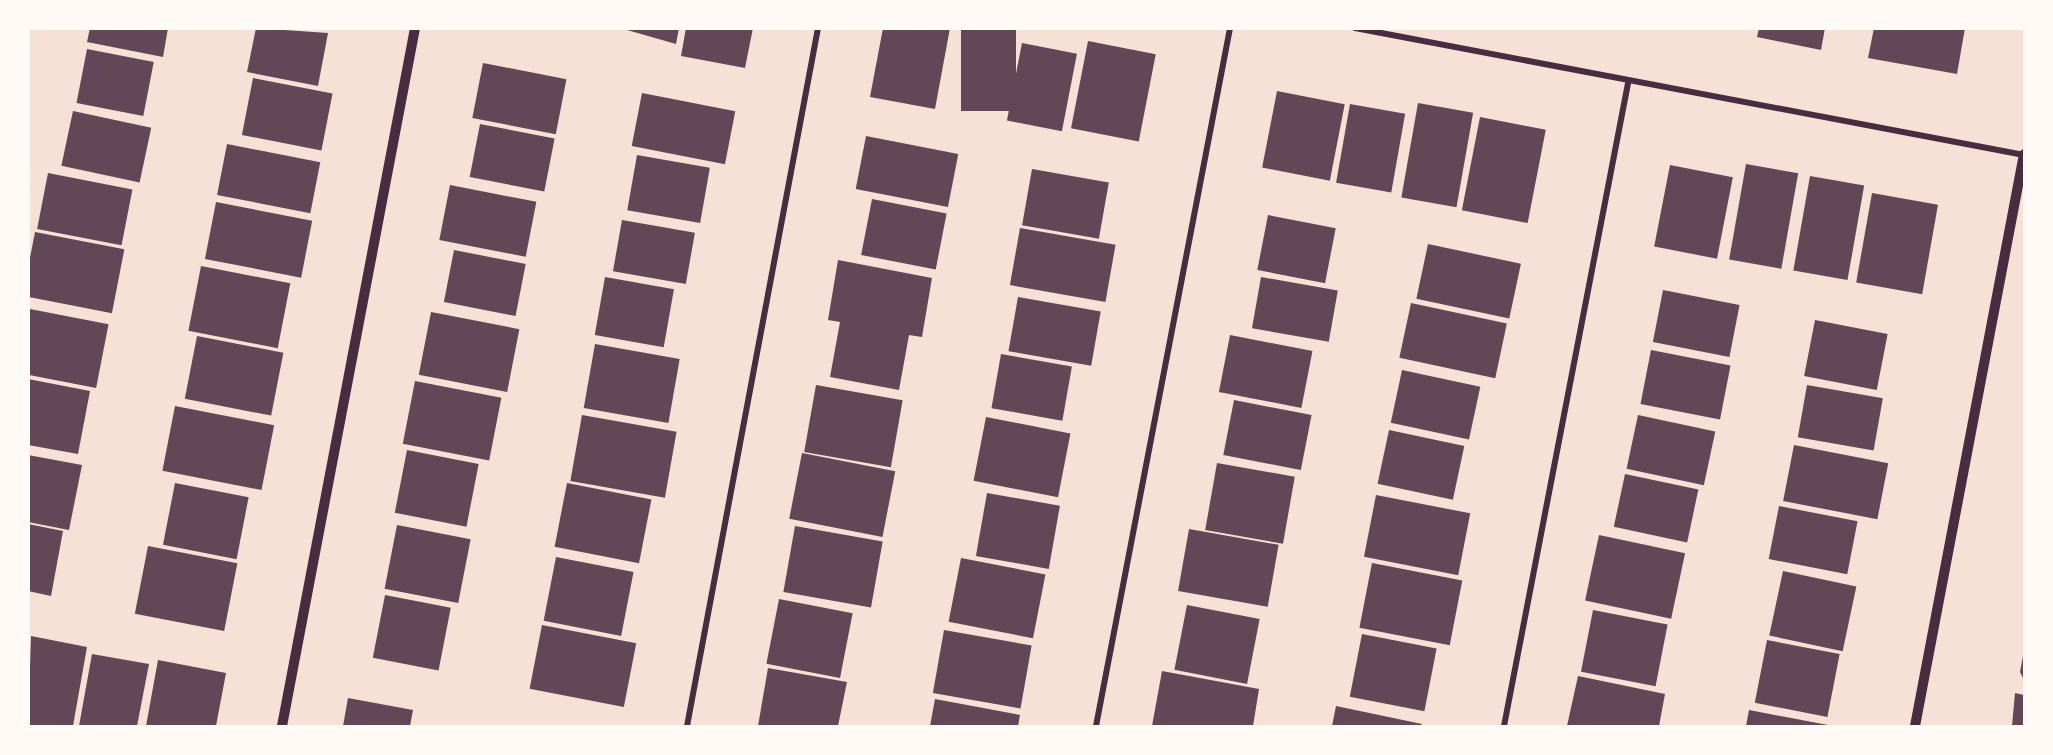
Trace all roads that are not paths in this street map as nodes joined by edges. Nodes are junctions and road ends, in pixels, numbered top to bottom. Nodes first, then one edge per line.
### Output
1 (416, 28) edge
2 (818, 28) edge
3 (1230, 28) edge
4 (1355, 28) edge
5 (1629, 83) junction
6 (2024, 154) edge
7 (282, 726) edge
8 (687, 726) edge
9 (1096, 726) edge
10 (1504, 726) edge
11 (1915, 726) edge

1 - 7 street
2 - 8 street
3 - 9 street
4 - 5 street
5 - 6 street
5 - 10 street
6 - 11 street

